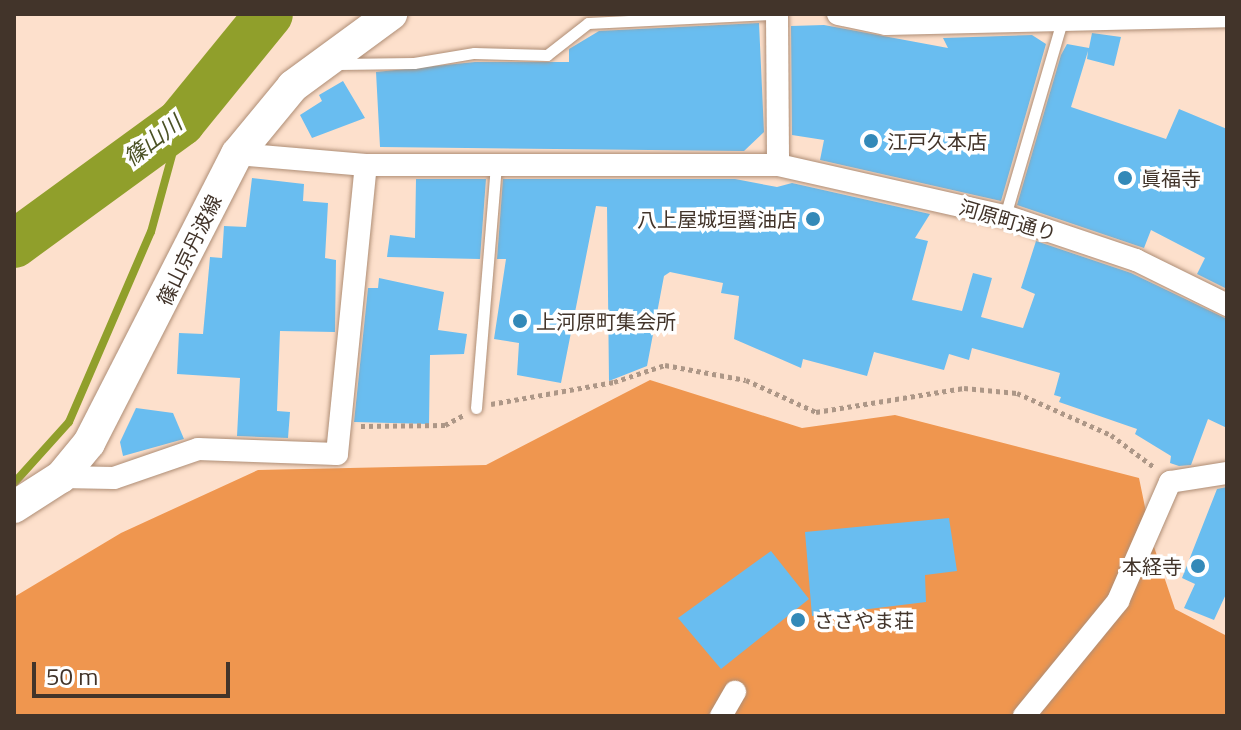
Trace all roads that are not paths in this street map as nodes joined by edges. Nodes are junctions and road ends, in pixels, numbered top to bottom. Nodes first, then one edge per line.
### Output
1 (391, 14) edge
2 (770, 14) edge
3 (777, 14) edge
4 (838, 14) edge
5 (1227, 16) edge
6 (1062, 21) junction
7 (320, 66) junction
8 (237, 154) junction
9 (496, 163) junction
10 (366, 165) junction
11 (778, 165) junction
12 (1005, 216) junction
13 (1227, 305) edge
14 (476, 408) road end
15 (1227, 473) edge
16 (61, 477) junction
17 (14, 507) edge
18 (735, 692) dead end
19 (721, 716) edge
20 (1024, 716) edge

1 - 7 main road, 篠山京丹波線
2 - 7 lane
3 - 11 street
4 - 6 street
5 - 6 street
6 - 12 lane
7 - 8 main road, 篠山京丹波線
8 - 10 street, 河原町通り
8 - 16 main road, 篠山京丹波線
9 - 10 street, 河原町通り
9 - 11 street, 河原町通り
9 - 14 lane
10 - 16 street
11 - 12 street, 河原町通り
12 - 13 street, 河原町通り
15 - 20 street
16 - 17 main road, 篠山京丹波線
18 - 19 street

